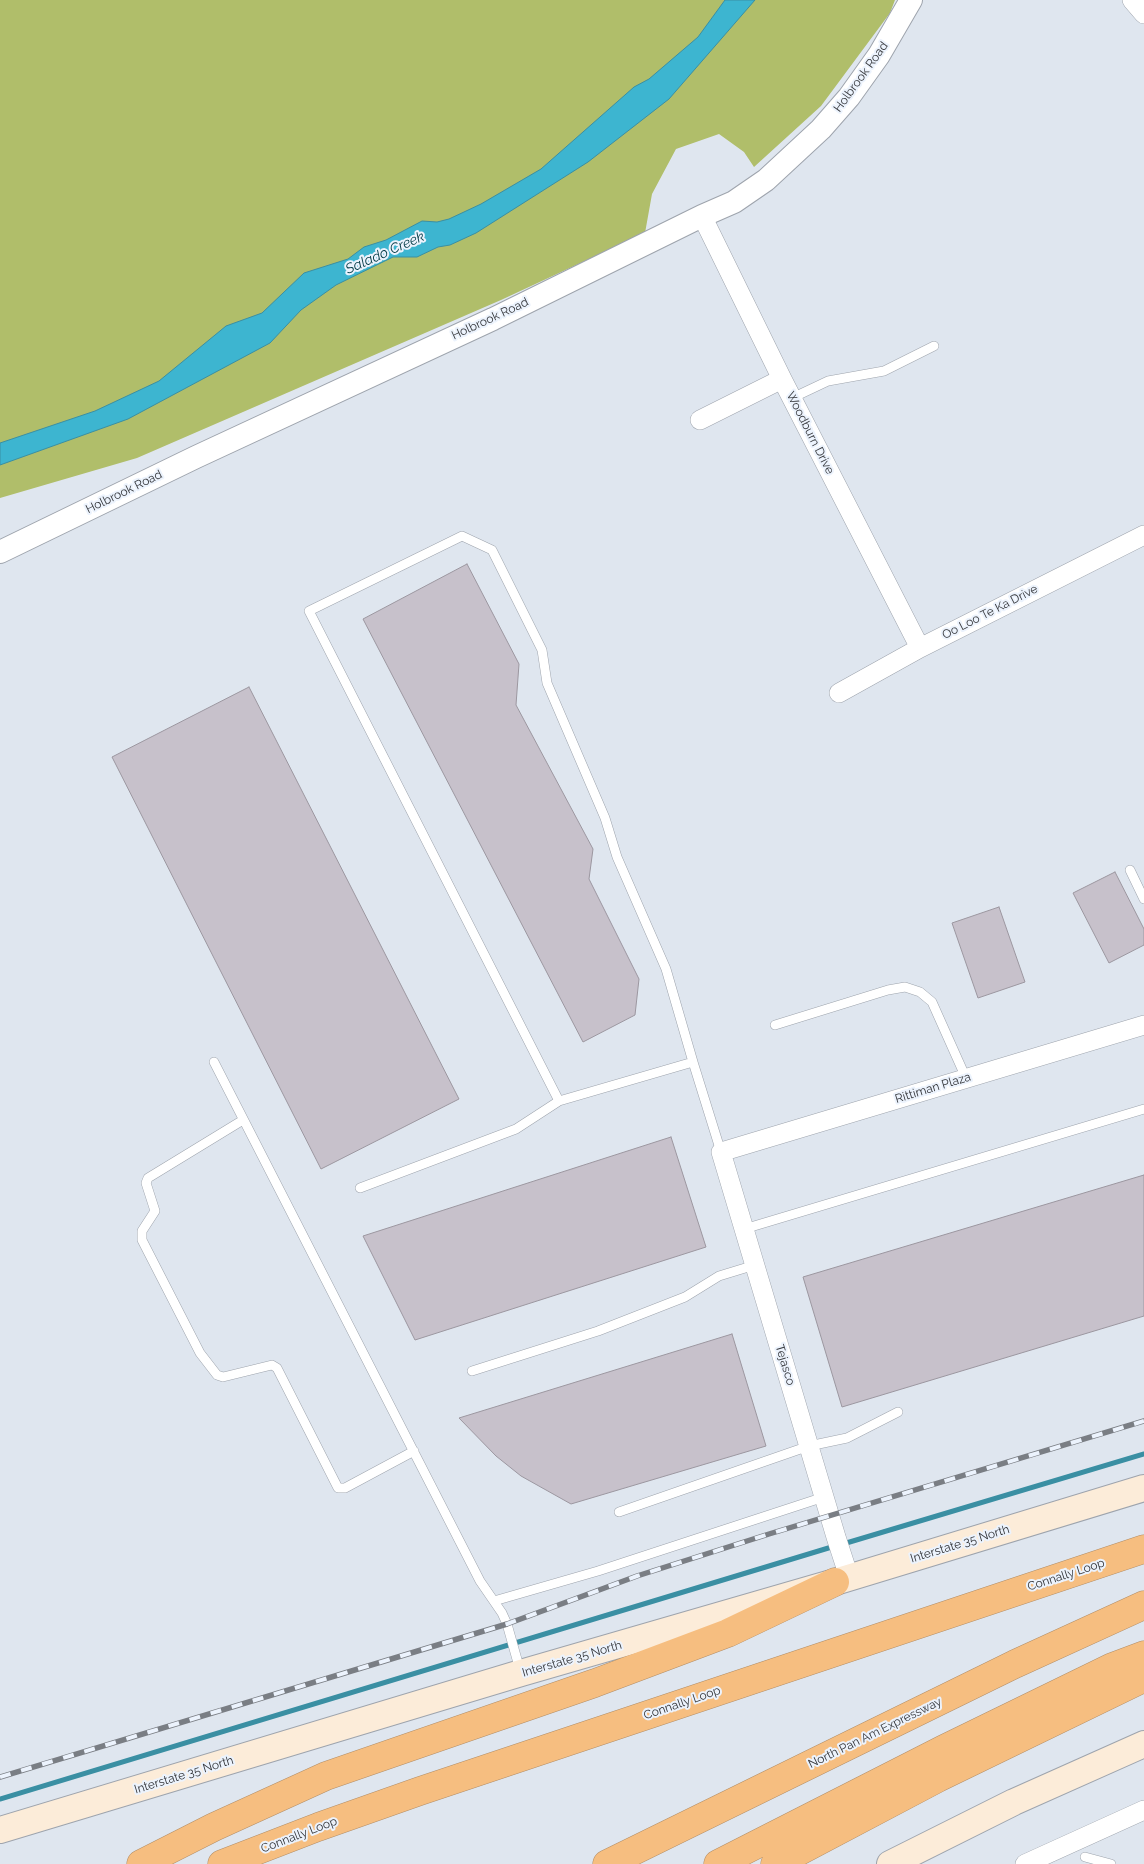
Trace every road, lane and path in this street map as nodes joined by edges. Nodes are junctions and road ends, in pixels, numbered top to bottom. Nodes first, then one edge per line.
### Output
1 (912, 0) edge
2 (1132, 0) edge
3 (1144, 14) edge
4 (702, 216) junction
5 (934, 346) dead end
6 (782, 379) junction
7 (792, 398) junction
8 (700, 420) dead end
9 (1144, 535) edge
10 (0, 552) edge
11 (920, 648) junction
12 (839, 694) dead end
13 (1130, 870) dead end
14 (1144, 899) edge
15 (775, 1025) dead end
16 (1144, 1026) edge
17 (214, 1062) dead end
18 (693, 1062) junction
19 (966, 1078) junction
20 (559, 1101) junction
21 (1144, 1109) edge
22 (244, 1120) junction
23 (721, 1152) junction
24 (360, 1188) dead end
25 (744, 1229) junction
26 (755, 1265) junction
27 (472, 1371) dead end
28 (898, 1412) dead end
29 (809, 1446) junction
30 (414, 1451) junction
31 (1144, 1488) edge
32 (824, 1498) junction
33 (619, 1512) dead end
34 (1144, 1550) edge
35 (842, 1580) junction
36 (494, 1601) junction
37 (1144, 1605) edge
38 (1144, 1655) edge
39 (518, 1662) junction
40 (1144, 1678) edge
41 (1144, 1744) edge
42 (1144, 1810) edge
43 (0, 1830) edge
44 (1084, 1854) edge
45 (141, 1864) edge
46 (222, 1864) edge
47 (607, 1864) edge
48 (718, 1864) edge
49 (775, 1864) edge
50 (890, 1864) edge
51 (1025, 1864) edge
52 (1111, 1864) edge

1 - 4 street, Holbrook Road
2 - 3 street
4 - 6 street, Woodburn Drive
4 - 10 street, Holbrook Road
5 - 7 lane
6 - 7 street, Woodburn Drive
6 - 8 street
7 - 11 street, Woodburn Drive
9 - 11 street, Oo Loo Te Ka Drive
11 - 12 street, Oo Loo Te Ka Drive
13 - 14 lane
15 - 19 lane
16 - 19 street, Rittiman Plaza
17 - 22 lane
18 - 20 lane
18 - 20 lane
18 - 23 lane
19 - 23 street, Rittiman Plaza
20 - 24 lane
21 - 25 lane
22 - 30 lane
22 - 30 lane
23 - 25 street, Tejasco
25 - 26 street, Tejasco
26 - 27 lane
26 - 29 street, Tejasco
28 - 29 lane
29 - 32 street, Tejasco
29 - 33 lane
30 - 36 lane
31 - 35 main road, Interstate 35 North
32 - 35 street, Tejasco
32 - 36 lane
34 - 46 highway, Connally Loop
35 - 39 main road, Interstate 35 North
35 - 45 highway
36 - 39 lane
37 - 47 highway, North Pan Am Expressway
38 - 48 highway
39 - 43 main road, Interstate 35 North
40 - 49 highway
41 - 50 main road
42 - 44 street
44 - 51 street
44 - 52 lane

